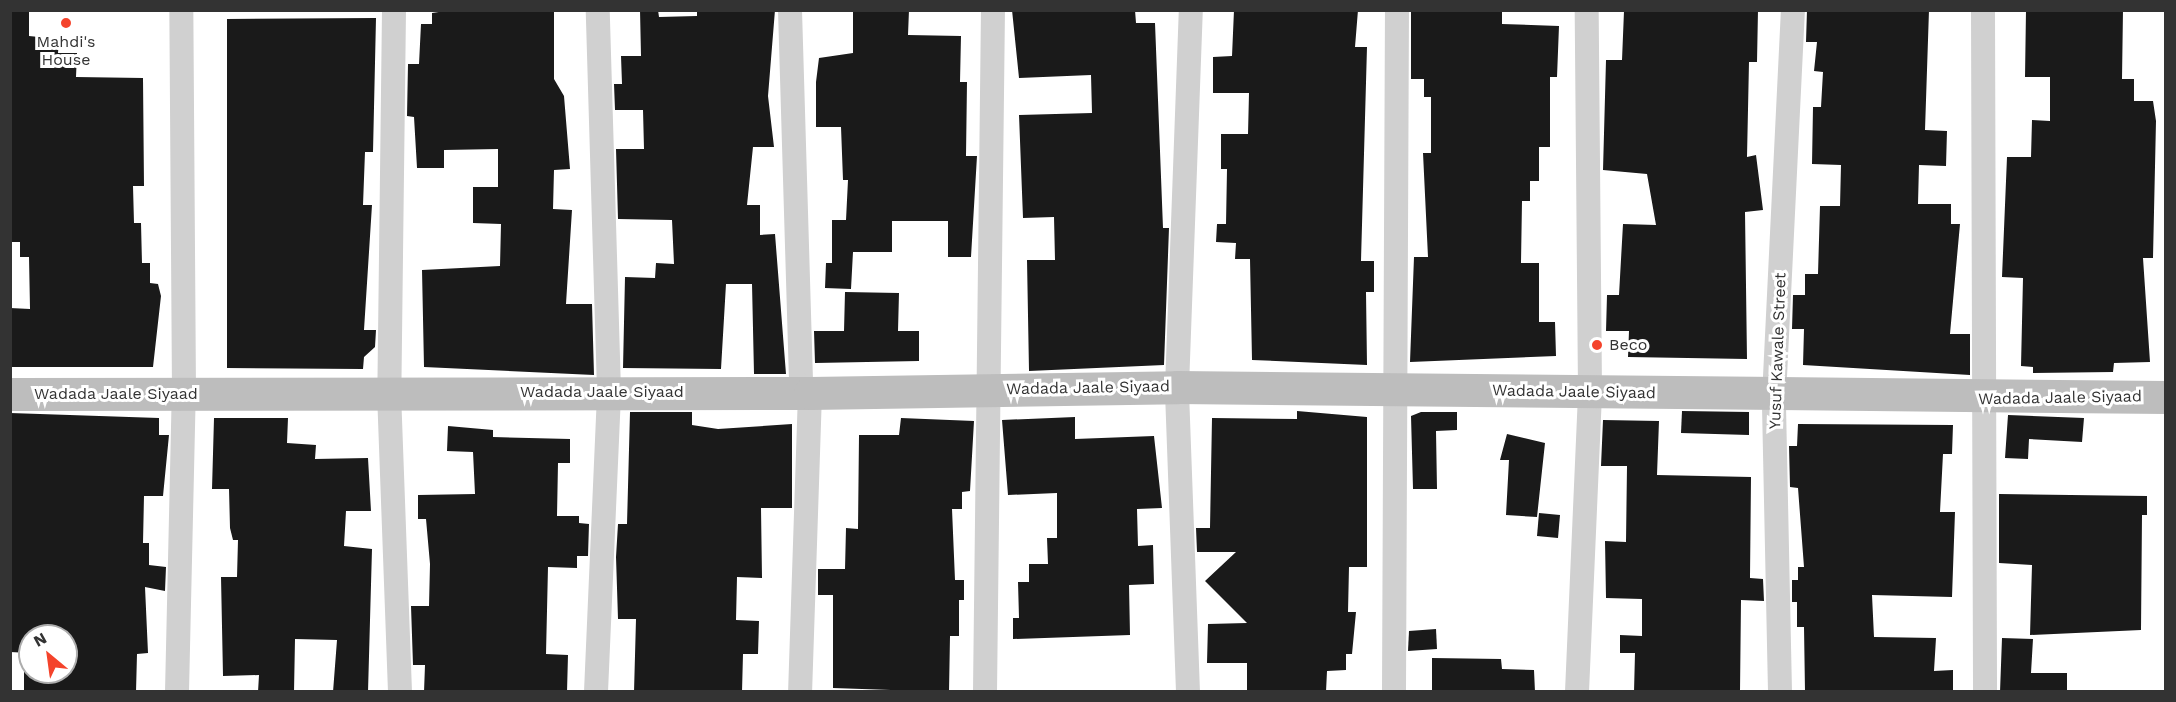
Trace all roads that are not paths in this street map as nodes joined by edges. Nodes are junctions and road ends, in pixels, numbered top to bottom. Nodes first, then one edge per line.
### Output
1 (181, 10) edge
2 (394, 10) edge
3 (598, 10) edge
4 (790, 10) edge
5 (993, 10) edge
6 (1191, 10) edge
7 (1397, 10) edge
8 (1587, 10) edge
9 (1793, 10) edge
10 (1983, 10) edge
11 (1178, 387) junction
12 (986, 390) junction
13 (1392, 390) junction
14 (609, 391) junction
15 (1590, 391) junction
16 (389, 392) junction
17 (184, 393) junction
18 (810, 393) junction
19 (10, 394) edge
20 (1774, 397) junction
21 (2166, 397) edge
22 (1983, 399) junction
23 (177, 692) edge
24 (400, 692) edge
25 (596, 692) edge
26 (800, 692) edge
27 (985, 692) edge
28 (1188, 692) edge
29 (1394, 692) edge
30 (1577, 692) edge
31 (1780, 692) edge
32 (1985, 692) edge

1 - 17 street
2 - 16 street
3 - 14 street
4 - 18 street
5 - 12 street
6 - 11 street
7 - 13 street
8 - 15 street
9 - 20 street, Yusuf Kawale Street
10 - 22 street
11 - 12 main road, Wadada Jaale Siyaad
11 - 13 main road, Wadada Jaale Siyaad
11 - 28 street
12 - 18 main road, Wadada Jaale Siyaad
12 - 27 street
13 - 15 main road, Wadada Jaale Siyaad
13 - 29 street
14 - 16 main road, Wadada Jaale Siyaad
14 - 18 main road, Wadada Jaale Siyaad
14 - 25 street
15 - 20 main road, Wadada Jaale Siyaad
15 - 30 street
16 - 17 main road, Wadada Jaale Siyaad
16 - 24 street
17 - 19 main road, Wadada Jaale Siyaad
17 - 23 street
18 - 26 street
20 - 22 main road, Wadada Jaale Siyaad
20 - 31 street, Yusuf Kawale Street
21 - 22 main road, Wadada Jaale Siyaad
22 - 32 street

